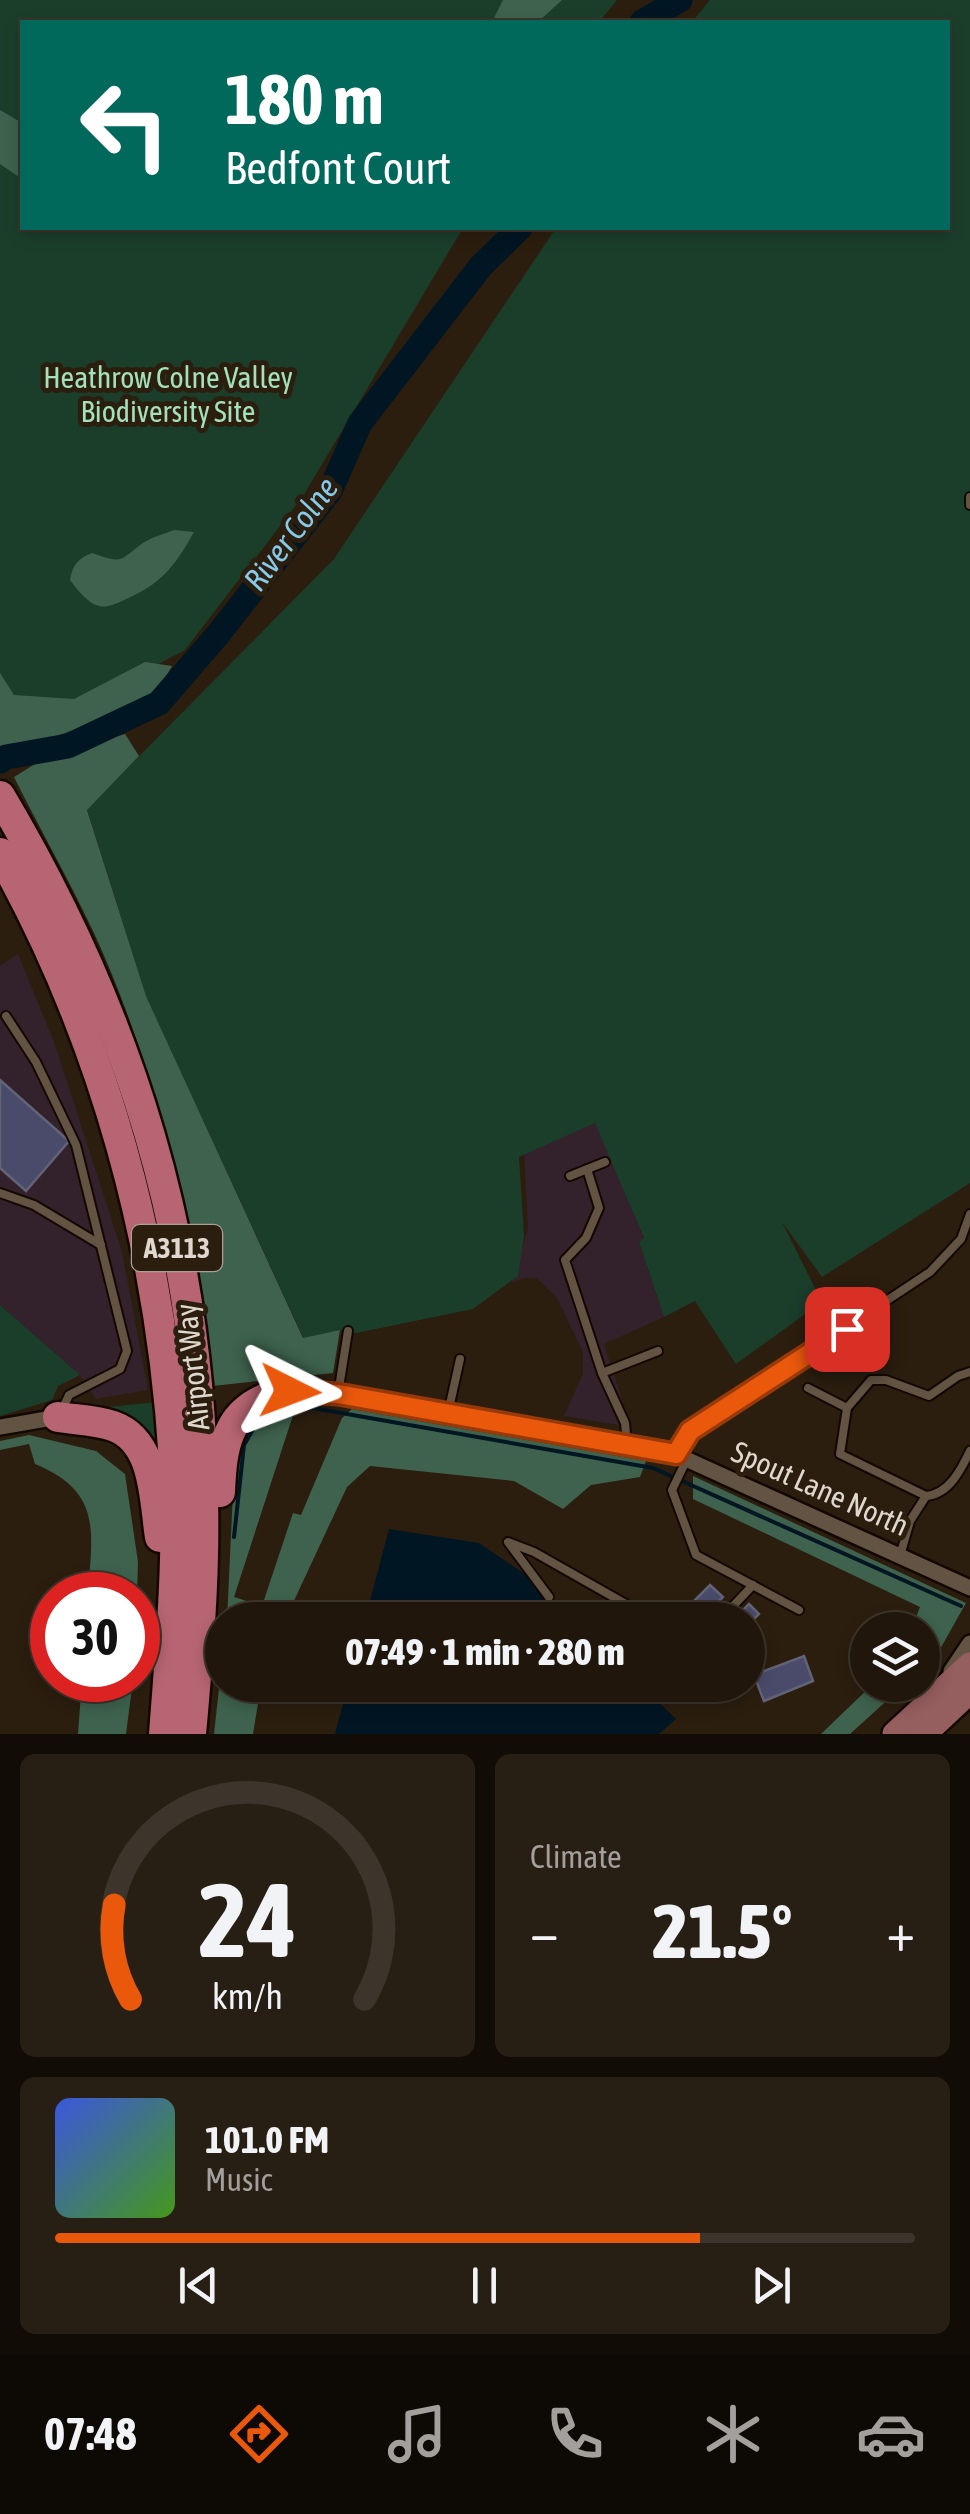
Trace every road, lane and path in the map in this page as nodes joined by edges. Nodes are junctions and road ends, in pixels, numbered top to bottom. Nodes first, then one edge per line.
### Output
1 (970, 497) edge
2 (970, 506) edge
3 (0, 796) edge
4 (0, 854) edge
5 (6, 1016) dead end
6 (605, 1162) dead end
7 (587, 1169) junction
8 (570, 1176) dead end
9 (0, 1193) edge
10 (970, 1214) edge
11 (101, 1245) junction
12 (348, 1331) dead end
13 (658, 1351) dead end
14 (460, 1359) dead end
15 (970, 1372) edge
16 (602, 1373) junction
17 (808, 1388) dead end
18 (290, 1391) joint
19 (338, 1394) junction
20 (847, 1408) junction
21 (448, 1414) junction
22 (58, 1417) junction
23 (0, 1427) edge
24 (628, 1445) junction
25 (970, 1451) edge
26 (681, 1462) junction
27 (926, 1496) junction
28 (900, 1556) junction
29 (753, 1586) junction
30 (970, 1588) edge
31 (549, 1597) dead end
32 (622, 1602) edge
33 (737, 1602) edge
34 (174, 1608) junction
35 (798, 1610) dead end
36 (970, 1643) edge
37 (198, 1654) junction
38 (970, 1665) edge
39 (970, 1691) edge
40 (929, 1704) junction
41 (164, 1734) edge
42 (190, 1734) edge
43 (896, 1734) edge
44 (924, 1734) edge

1 - 2 lane
3 - 37 highway, Airport Way / A3113
4 - 34 highway, Airport Way / A3113
5 - 11 lane
6 - 7 lane
7 - 8 lane
7 - 16 lane
9 - 11 lane
10 - 26 lane
11 - 22 lane
12 - 19 lane
13 - 16 lane
14 - 21 lane
15 - 20 lane
16 - 24 lane
17 - 20 lane
18 - 19 street, Spout Lane North
18 - 37 highway
19 - 21 street, Spout Lane North
20 - 27 lane
21 - 24 street, Spout Lane North
22 - 23 street
22 - 34 highway
24 - 26 street, Spout Lane North
25 - 27 lane
26 - 28 street, Spout Lane North
26 - 29 lane
27 - 28 lane
28 - 30 street, Spout Lane North
29 - 33 lane
29 - 35 lane
31 - 32 lane
34 - 41 highway, Airport Way / A3113
36 - 40 street
37 - 42 highway, Airport Way / A3113
38 - 40 main road
39 - 44 main road
40 - 43 main road

